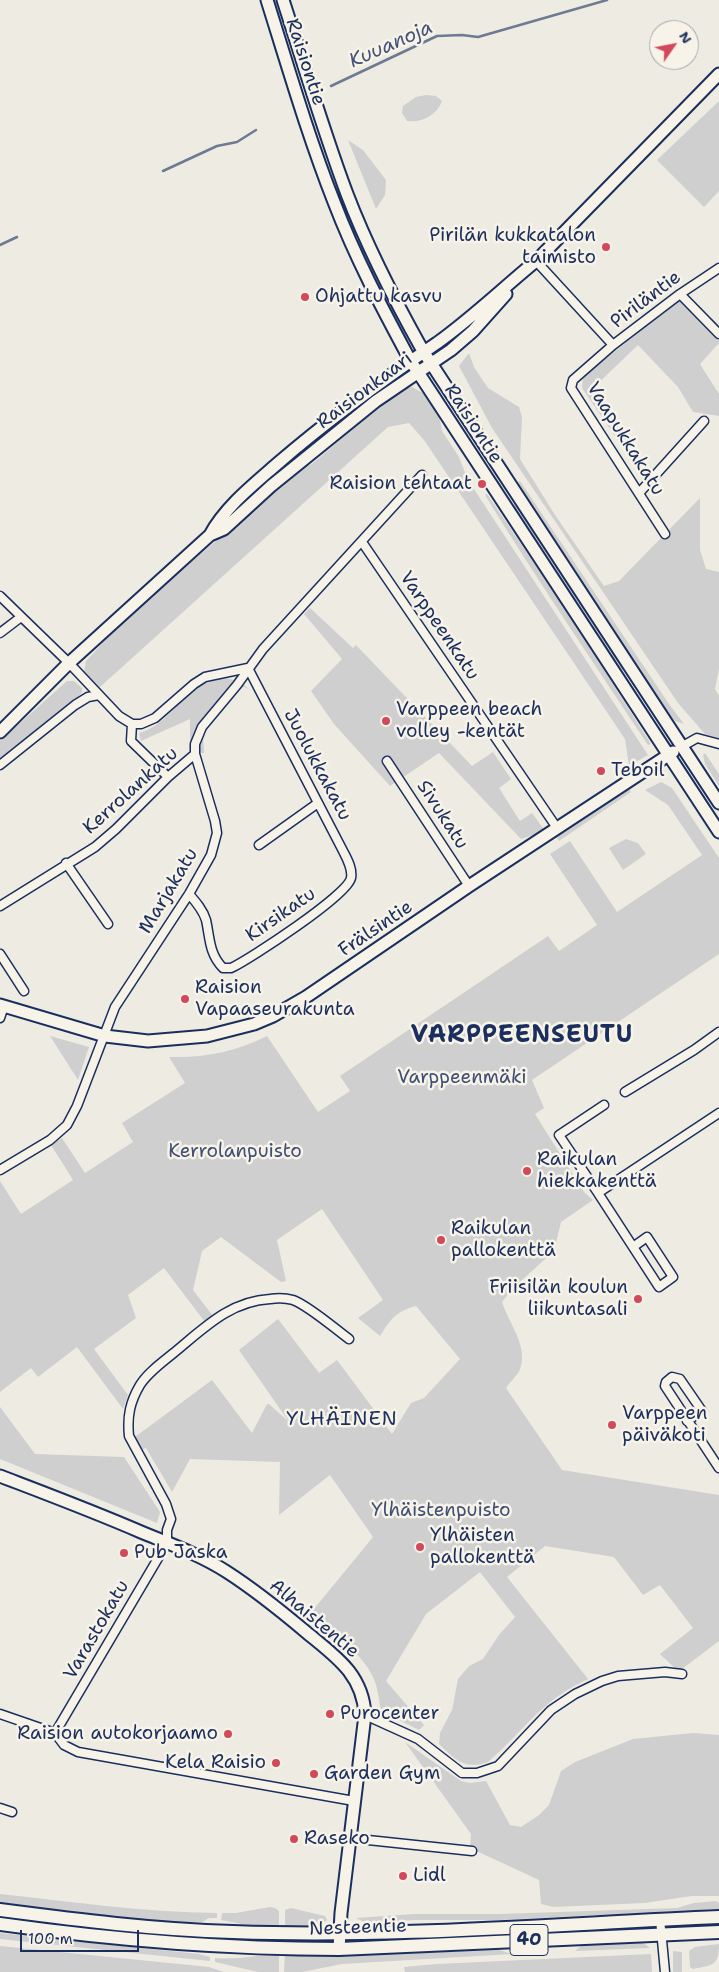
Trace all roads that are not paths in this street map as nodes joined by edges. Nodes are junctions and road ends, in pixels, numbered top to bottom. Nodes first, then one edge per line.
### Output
1 (267, 0) edge
2 (282, 0) edge
3 (719, 74) edge
4 (534, 263) junction
5 (719, 268) edge
6 (680, 294) junction
7 (719, 334) edge
8 (613, 345) junction
9 (423, 351) junction
10 (410, 360) junction
11 (431, 364) junction
12 (418, 372) junction
13 (704, 421) dead end
14 (422, 475) dead end
15 (640, 492) junction
16 (665, 534) dead end
17 (210, 535) junction
18 (362, 542) junction
19 (0, 596) edge
20 (21, 617) junction
21 (0, 633) edge
22 (69, 663) junction
23 (248, 668) junction
24 (99, 695) junction
25 (132, 724) junction
26 (0, 732) edge
27 (719, 744) edge
28 (681, 747) junction
29 (195, 754) junction
30 (668, 755) junction
31 (387, 761) dead end
32 (0, 764) edge
33 (168, 777) junction
34 (318, 803) junction
35 (719, 803) edge
36 (557, 828) junction
37 (719, 832) edge
38 (259, 845) dead end
39 (66, 863) junction
40 (351, 879) joint
41 (469, 886) junction
42 (189, 894) junction
43 (0, 906) edge
44 (108, 924) dead end
45 (0, 954) edge
46 (24, 990) dead end
47 (2, 1006) edge
48 (0, 1018) edge
49 (719, 1032) edge
50 (105, 1036) junction
51 (625, 1092) dead end
52 (604, 1105) dead end
53 (719, 1113) edge
54 (0, 1170) edge
55 (598, 1194) junction
56 (633, 1247) junction
57 (348, 1340) dead end
58 (687, 1421) junction
59 (719, 1468) edge
60 (0, 1476) edge
61 (167, 1542) junction
62 (682, 1674) dead end
63 (0, 1714) edge
64 (365, 1715) junction
65 (55, 1733) junction
66 (354, 1801) junction
67 (0, 1808) edge
68 (12, 1812) dead end
69 (350, 1838) junction
70 (472, 1852) dead end
71 (0, 1910) edge
72 (719, 1917) edge
73 (660, 1919) junction
74 (0, 1924) edge
75 (719, 1932) edge
76 (340, 1933) junction
77 (662, 1934) junction
78 (339, 1949) junction
79 (665, 1972) edge

1 - 10 main road, Raisiontie
2 - 9 main road, Raisiontie
3 - 4 main road, Raisionkaari
4 - 8 street, Piriläntie
4 - 9 main road, Raisionkaari
4 - 11 main road, Raisionkaari
5 - 6 street, Piriläntie
6 - 7 street
6 - 8 street, Piriläntie
8 - 15 street, Vaapukkakatu
9 - 10 main road, Raisionkaari
9 - 11 main road, Raisiontie
10 - 12 main road, Raisiontie
10 - 17 main road, Raisionkaari
11 - 12 main road, Raisionkaari
11 - 28 main road, Raisiontie
12 - 17 main road, Raisionkaari
12 - 30 main road, Raisiontie
13 - 15 street
14 - 18 street, Kerrolankatu
15 - 16 street, Vaapukkakatu
17 - 22 main road, Raisionkaari
18 - 23 street, Kerrolankatu
18 - 36 street, Varppeenkatu
19 - 20 street
20 - 21 street
20 - 22 street
22 - 24 street
22 - 26 main road, Raisionkaari
23 - 25 street, Kerrolankatu
23 - 29 street, Kerrolankatu
23 - 34 street, Juolukkakatu
24 - 25 street
24 - 32 street
25 - 33 street
27 - 28 street
28 - 30 main road, Frälsintie
28 - 35 main road, Raisiontie
29 - 33 street, Kerrolankatu
29 - 42 street, Marjakatu
30 - 36 main road, Frälsintie
30 - 37 main road, Raisiontie
31 - 41 street, Sivukatu
33 - 39 street, Kerrolankatu
34 - 38 street
34 - 40 street, Juolukkakatu
36 - 41 main road, Frälsintie
39 - 43 street, Kerrolankatu
39 - 44 street
40 - 42 street, Kirsikatu
41 - 50 main road, Frälsintie
42 - 50 street, Marjakatu
45 - 46 street
47 - 48 street
47 - 50 main road, Frälsintie
49 - 51 street
50 - 54 street, Marjakatu
52 - 55 street
53 - 55 street
55 - 56 street
56 - 56 street
57 - 61 street
58 - 58 street
58 - 59 street
60 - 61 main road, Alhaistentie
61 - 64 main road, Alhaistentie
61 - 65 street, Varastokatu
62 - 64 street
63 - 65 street
64 - 66 main road, Alhaistentie
65 - 66 street
66 - 69 main road, Alhaistentie
67 - 68 street
69 - 70 street
69 - 76 main road, Alhaistentie
71 - 76 main road, Nesteentie / 40
72 - 73 main road, Nesteentie / 40
73 - 76 main road, Nesteentie / 40
73 - 77 street
74 - 78 main road, Nesteentie / 40
75 - 77 main road, Nesteentie / 40
76 - 78 main road, Alhaistentie
77 - 78 main road, Nesteentie / 40
77 - 79 street

